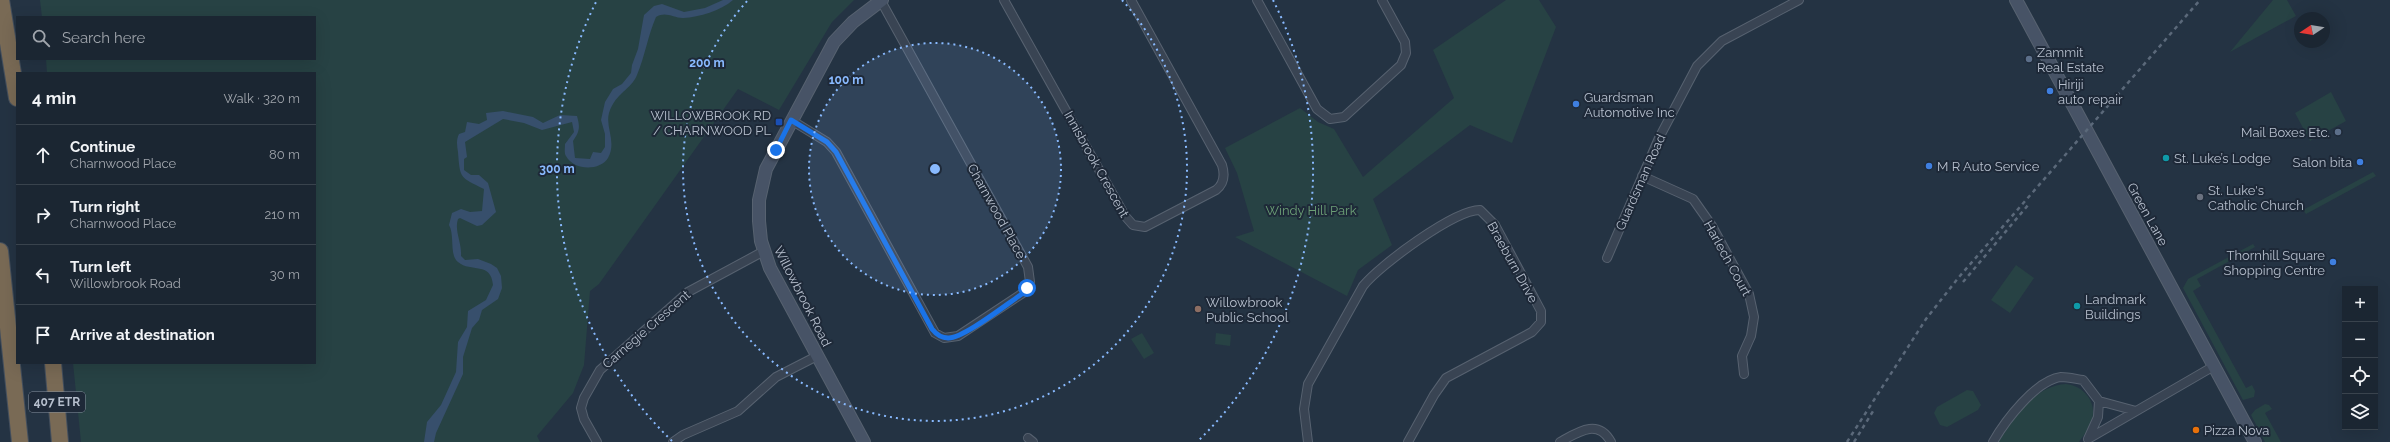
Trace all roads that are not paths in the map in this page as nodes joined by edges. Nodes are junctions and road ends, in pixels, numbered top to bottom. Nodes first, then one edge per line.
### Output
1 (2, 0) edge
2 (881, 0) edge
3 (1004, 0) edge
4 (1131, 0) edge
5 (1257, 0) edge
6 (1382, 0) edge
7 (1799, 0) edge
8 (2016, 0) edge
9 (16, 91) edge
10 (791, 120) junction
11 (1642, 176) junction
12 (0, 251) edge
13 (764, 251) junction
14 (1607, 258) dead end
15 (817, 356) junction
16 (53, 364) edge
17 (2214, 366) junction
18 (1744, 374) dead end
19 (2099, 402) junction
20 (2133, 412) junction
21 (2088, 441) edge
22 (20, 442) edge
23 (60, 442) edge
24 (597, 442) edge
25 (673, 442) edge
26 (864, 442) edge
27 (1308, 442) edge
28 (1408, 442) edge
29 (1560, 442) edge
30 (1611, 442) edge
31 (1993, 442) edge
32 (2255, 442) edge

1 - 9 highway
2 - 10 street, Willowbrook Road
2 - 10 street, Charnwood Place
3 - 4 street, Innisbrook Crescent
5 - 6 street
7 - 11 street, Guardsman Road
8 - 17 street, Green Lane
10 - 13 street, Willowbrook Road
11 - 14 street, Guardsman Road
11 - 18 street, Harlech Court
12 - 22 highway, 407 ETR
13 - 15 street, Willowbrook Road
13 - 24 street, Carnegie Crescent
15 - 25 street
15 - 26 street, Willowbrook Road
16 - 23 highway, 407 ETR
17 - 20 street
17 - 32 street, Green Lane
19 - 20 street
19 - 21 street
19 - 31 street
20 - 21 street
27 - 28 street, Braeburn Drive
29 - 30 street

